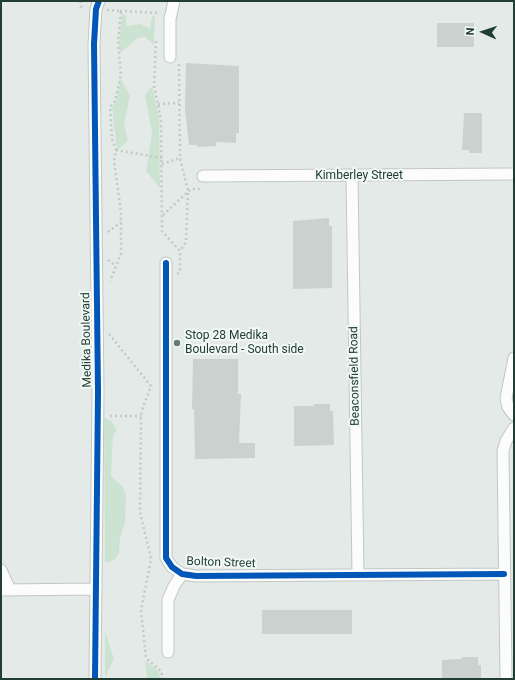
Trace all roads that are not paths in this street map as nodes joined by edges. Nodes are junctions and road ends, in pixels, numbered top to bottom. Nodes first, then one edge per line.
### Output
1 (99, 1) edge
2 (174, 1) edge
3 (175, 57) road end
4 (514, 174) edge
5 (204, 176) dead end
6 (352, 176) junction
7 (166, 263) dead end
8 (514, 358) edge
9 (514, 416) edge
10 (514, 428) edge
11 (1, 570) edge
12 (182, 574) junction
13 (504, 574) junction
14 (358, 575) junction
15 (96, 589) junction
16 (5, 590) edge
17 (168, 652) dead end
18 (95, 679) edge
19 (506, 679) edge

1 - 15 street, Medika Boulevard
2 - 3 street
4 - 6 street, Kimberley Street
5 - 6 street, Kimberley Street
6 - 14 street, Beaconsfield Road
7 - 12 street, Bolton Street
8 - 9 street
10 - 13 street
11 - 16 street
12 - 14 street, Bolton Street
12 - 17 street
13 - 14 street, Bolton Street
13 - 19 street
15 - 16 street
15 - 18 street, Medika Boulevard

